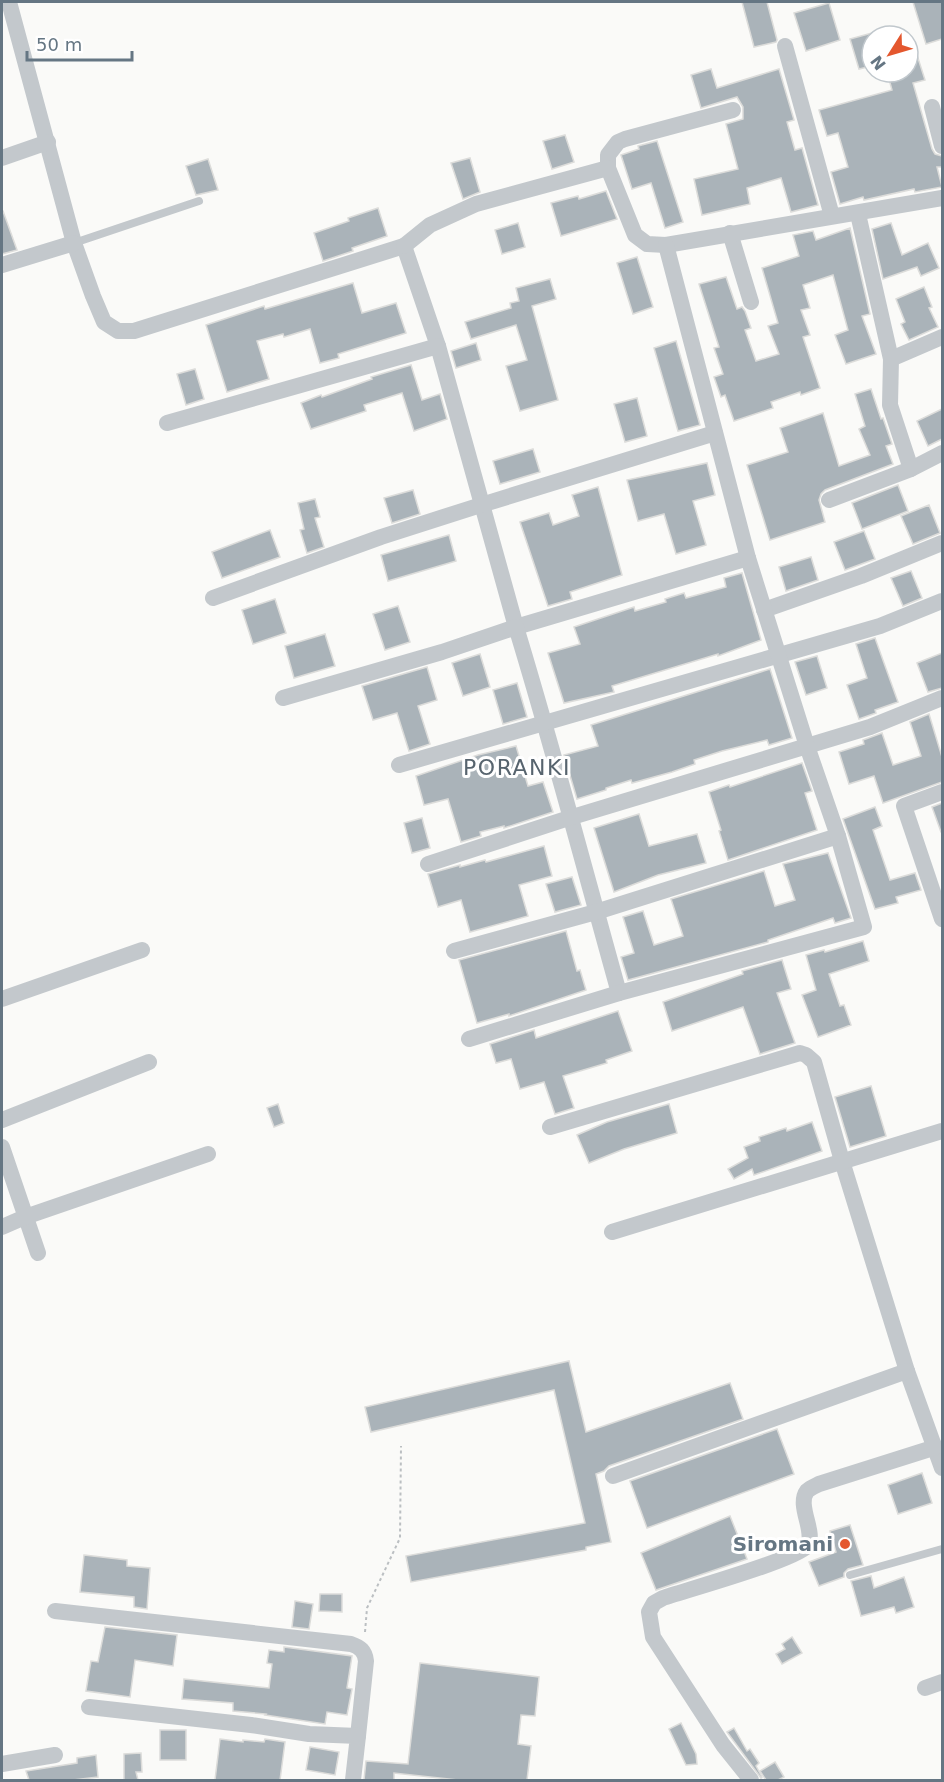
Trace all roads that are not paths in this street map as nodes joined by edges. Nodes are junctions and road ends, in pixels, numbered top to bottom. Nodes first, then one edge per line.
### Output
1 (9, 2) edge
2 (785, 46) dead end
3 (932, 107) dead end
4 (734, 111) dead end
5 (48, 142) junction
6 (942, 146) edge
7 (2, 158) edge
8 (608, 168) junction
9 (942, 198) edge
10 (199, 201) dead end
11 (858, 214) junction
12 (832, 216) junction
13 (730, 233) junction
14 (74, 243) junction
15 (666, 245) junction
16 (404, 246) junction
17 (2, 266) edge
18 (751, 302) dead end
19 (942, 337) edge
20 (438, 346) junction
21 (891, 359) junction
22 (167, 423) dead end
23 (715, 433) junction
24 (942, 453) edge
25 (911, 469) junction
26 (829, 500) dead end
27 (481, 505) junction
28 (942, 543) edge
29 (748, 558) junction
30 (213, 597) dead end
31 (942, 601) edge
32 (764, 610) junction
33 (516, 627) junction
34 (778, 654) junction
35 (283, 698) dead end
36 (942, 698) edge
37 (545, 723) junction
38 (807, 746) junction
39 (399, 765) dead end
40 (942, 792) edge
41 (569, 818) junction
42 (838, 836) junction
43 (428, 864) dead end
44 (596, 912) junction
45 (942, 919) edge
46 (142, 950) dead end
47 (454, 951) dead end
48 (619, 993) junction
49 (2, 999) edge
50 (469, 1039) dead end
51 (149, 1062) dead end
52 (2, 1120) edge
53 (550, 1127) dead end
54 (942, 1131) edge
55 (2, 1147) edge
56 (208, 1154) dead end
57 (842, 1161) junction
58 (25, 1217) junction
59 (2, 1227) edge
60 (612, 1232) dead end
61 (38, 1253) dead end
62 (907, 1371) junction
63 (936, 1447) junction
64 (942, 1468) edge
65 (613, 1476) dead end
66 (942, 1549) edge
67 (850, 1575) dead end
68 (55, 1611) dead end
69 (942, 1682) edge
70 (925, 1688) dead end
71 (89, 1707) dead end
72 (358, 1736) junction
73 (55, 1755) dead end
74 (2, 1764) edge
75 (353, 1780) edge
76 (752, 1780) edge

1 - 5 street
2 - 12 street
3 - 6 street
4 - 8 street
5 - 7 street
5 - 14 street
8 - 15 street
8 - 16 street
9 - 11 street
10 - 14 lane
11 - 12 street
11 - 21 street
12 - 13 street
13 - 15 street
13 - 18 street
14 - 16 street
14 - 17 street
15 - 23 street
16 - 20 street
19 - 21 street
20 - 22 street
20 - 27 street
21 - 25 street
23 - 27 street
23 - 29 street
24 - 25 street
25 - 26 street
27 - 30 street
27 - 33 street
28 - 32 street
29 - 32 street
29 - 33 street
31 - 34 street
32 - 34 street
33 - 35 street
33 - 37 street
34 - 37 street
34 - 38 street
36 - 38 street
37 - 39 street
37 - 41 street
38 - 41 street
38 - 42 street
40 - 45 street
41 - 43 street
41 - 44 street
42 - 44 street
42 - 48 street
44 - 47 street
44 - 48 street
46 - 49 street
48 - 50 street
51 - 52 street
53 - 57 street
54 - 57 street
55 - 58 street
56 - 58 street
57 - 60 street
57 - 62 street
58 - 59 street
58 - 61 street
62 - 63 street
62 - 65 street
63 - 64 street
63 - 76 street
66 - 67 lane
68 - 72 street
69 - 70 street
71 - 72 street
72 - 75 street
73 - 74 street

